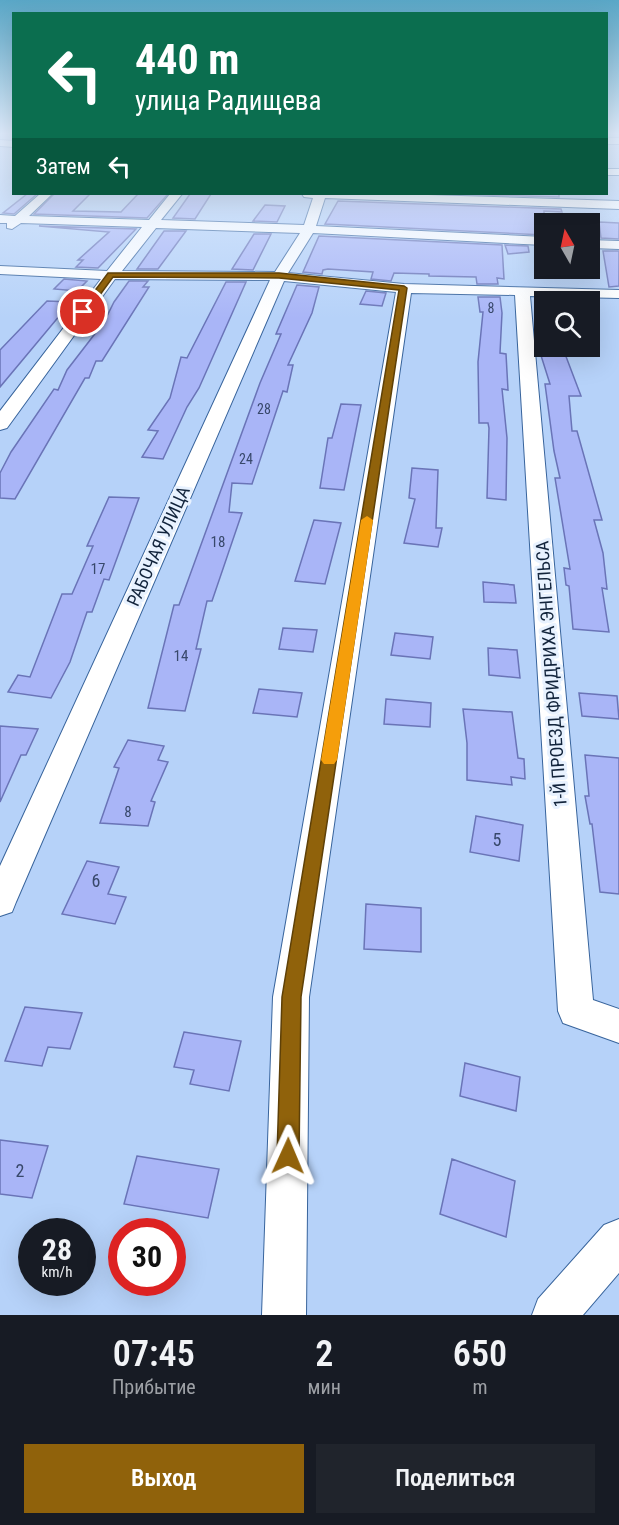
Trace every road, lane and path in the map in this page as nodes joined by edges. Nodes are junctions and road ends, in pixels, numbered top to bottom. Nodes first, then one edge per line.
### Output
1 (45, 195) edge
2 (175, 195) edge
3 (320, 195) edge
4 (357, 195) edge
5 (619, 205) edge
6 (0, 219) edge
7 (19, 219) junction
8 (152, 225) junction
9 (309, 229) junction
10 (0, 234) edge
11 (534, 241) edge
12 (600, 245) edge
13 (619, 246) edge
14 (0, 270) edge
15 (111, 275) junction
16 (279, 276) junction
17 (404, 288) junction
18 (522, 292) junction
19 (619, 294) edge
20 (0, 424) edge
21 (0, 902) edge
22 (619, 1026) edge
23 (619, 1240) edge
24 (284, 1315) edge
25 (554, 1315) edge

1 - 7 street
2 - 8 street
3 - 9 street, РАБОЧАЯ УЛИЦА
4 - 5 street
6 - 7 street
7 - 8 street
7 - 10 street
8 - 9 street
8 - 15 street
9 - 11 street
9 - 16 street, РАБОЧАЯ УЛИЦА
12 - 13 street
14 - 15 street
15 - 16 street
15 - 20 street
16 - 17 street
16 - 21 street, РАБОЧАЯ УЛИЦА
17 - 18 street
17 - 24 street
18 - 19 street
18 - 22 street, 1-Й ПРОЕЗД ФРИДРИХА ЭНГЕЛЬСА
23 - 25 street

